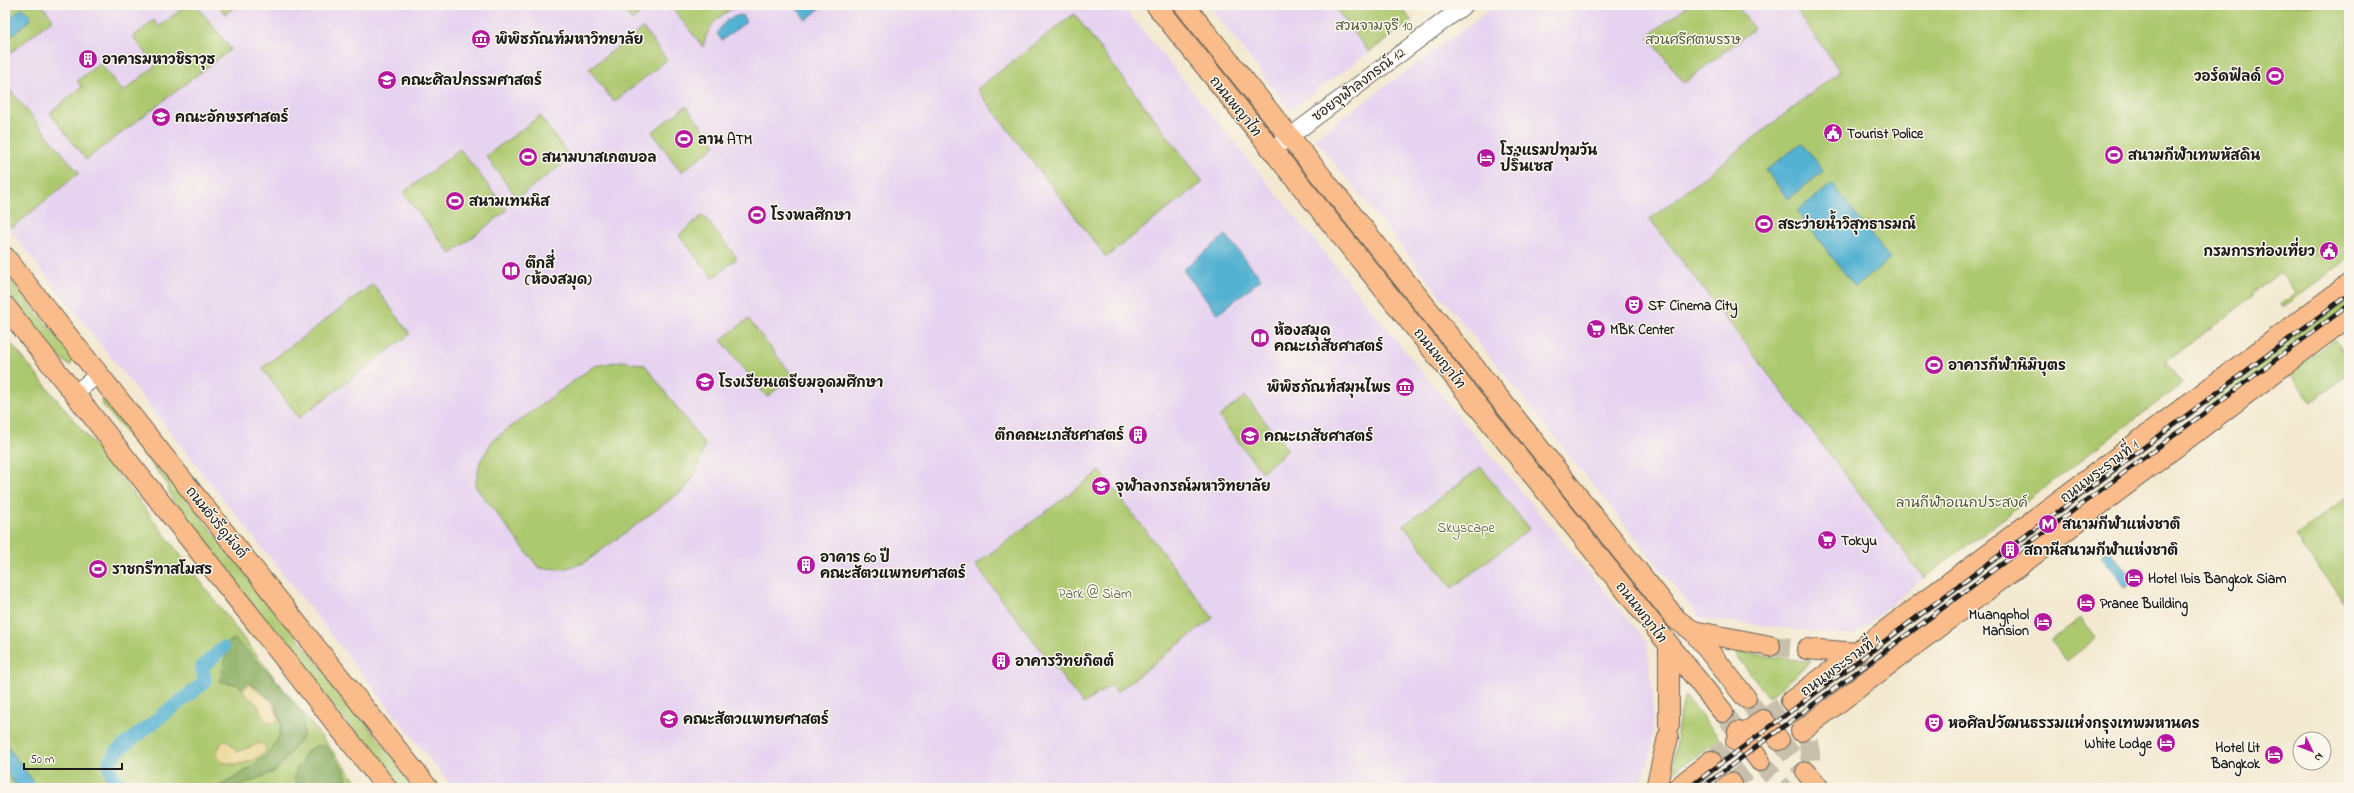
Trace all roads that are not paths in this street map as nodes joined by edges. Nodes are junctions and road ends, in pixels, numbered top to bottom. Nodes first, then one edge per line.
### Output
1 (1156, 5) edge
2 (1184, 5) edge
3 (1465, 5) edge
4 (1290, 135) junction
5 (1272, 150) junction
6 (5, 257) edge
7 (2349, 284) edge
8 (5, 306) edge
9 (2349, 316) edge
10 (99, 374) junction
11 (75, 393) junction
12 (1693, 631) junction
13 (1770, 646) tunnel mouth
14 (1670, 647) junction
15 (1807, 648) tunnel mouth
16 (1858, 653) junction
17 (1724, 670) junction
18 (1704, 689) junction
19 (1746, 698) tunnel mouth
20 (1792, 701) tunnel mouth
21 (1723, 712) tunnel mouth
22 (1805, 735) tunnel mouth
23 (1711, 761) tunnel mouth
24 (1759, 762) joint
25 (386, 788) edge
26 (428, 788) edge
27 (1656, 788) edge
28 (1677, 788) edge

1 - 5 main road, ถนนพญาไท
2 - 4 main road, ถนนพญาไท
3 - 4 street, ซอยจุฬาลงกรณ์ 12
4 - 5 street, ซอยจุฬาลงกรณ์ 12
4 - 12 main road, ถนนพญาไท
5 - 14 main road, ถนนพญาไท
6 - 10 main road, ถนนอังรีดูนังต์
7 - 16 main road, ถนนพระรามที่ 1
8 - 11 main road
9 - 22 main road, ถนนพระรามที่ 1
10 - 11 street
10 - 26 main road, ถนนอังรีดูนังต์
11 - 25 main road
12 - 13 main road
12 - 17 main road, ถนนพญาไท
14 - 18 main road, ถนนพญาไท
14 - 27 main road
15 - 16 main road
16 - 20 main road, ถนนพระรามที่ 1
17 - 18 main road
17 - 19 main road, ถนนพญาไท
18 - 21 main road, ถนนพญาไท
23 - 28 main road
24 - 24 main road

